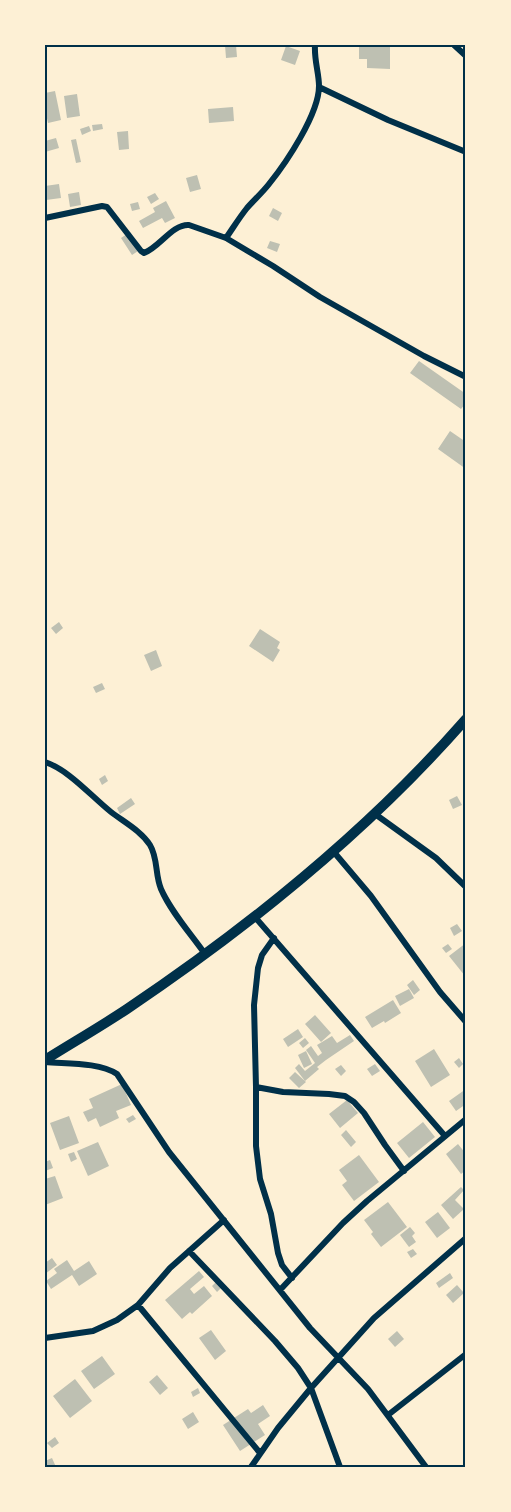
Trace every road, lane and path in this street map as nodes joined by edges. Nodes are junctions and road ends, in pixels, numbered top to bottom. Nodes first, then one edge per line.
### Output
1 (315, 45) edge
2 (454, 45) edge
3 (466, 56) edge
4 (319, 87) junction
5 (466, 152) edge
6 (45, 218) edge
7 (226, 238) junction
8 (466, 377) edge
9 (466, 719) edge
10 (45, 762) edge
11 (375, 813) junction
12 (333, 851) junction
13 (466, 875) edge
14 (460, 881) junction
15 (466, 887) edge
16 (254, 916) junction
17 (274, 938) junction
18 (205, 954) junction
19 (466, 1022) edge
20 (45, 1061) edge
21 (256, 1087) junction
22 (466, 1119) edge
23 (445, 1136) junction
24 (404, 1171) junction
25 (225, 1221) junction
26 (466, 1238) edge
27 (189, 1251) junction
28 (292, 1278) junction
29 (280, 1290) junction
30 (138, 1305) junction
31 (45, 1338) edge
32 (466, 1354) edge
33 (338, 1358) junction
34 (311, 1388) junction
35 (388, 1415) junction
36 (260, 1453) junction
37 (251, 1467) edge
38 (340, 1467) edge
39 (426, 1467) edge

1 - 4 street
2 - 3 street
4 - 5 street
4 - 7 street
6 - 7 street
7 - 8 street
9 - 11 highway
10 - 18 street
11 - 12 highway
11 - 14 street
12 - 16 highway
12 - 19 street
13 - 14 street
14 - 15 street
16 - 17 street
16 - 18 highway
17 - 21 street
17 - 23 street
18 - 20 highway
20 - 25 street
21 - 24 street
21 - 28 street
22 - 23 street
23 - 24 street
24 - 28 street
25 - 27 street
25 - 29 street
26 - 33 street
27 - 30 street
27 - 34 street
28 - 29 street
29 - 33 street
30 - 31 street
30 - 36 street
32 - 35 street
33 - 34 street
33 - 35 street
34 - 36 street
34 - 38 street
35 - 39 street
36 - 37 street

